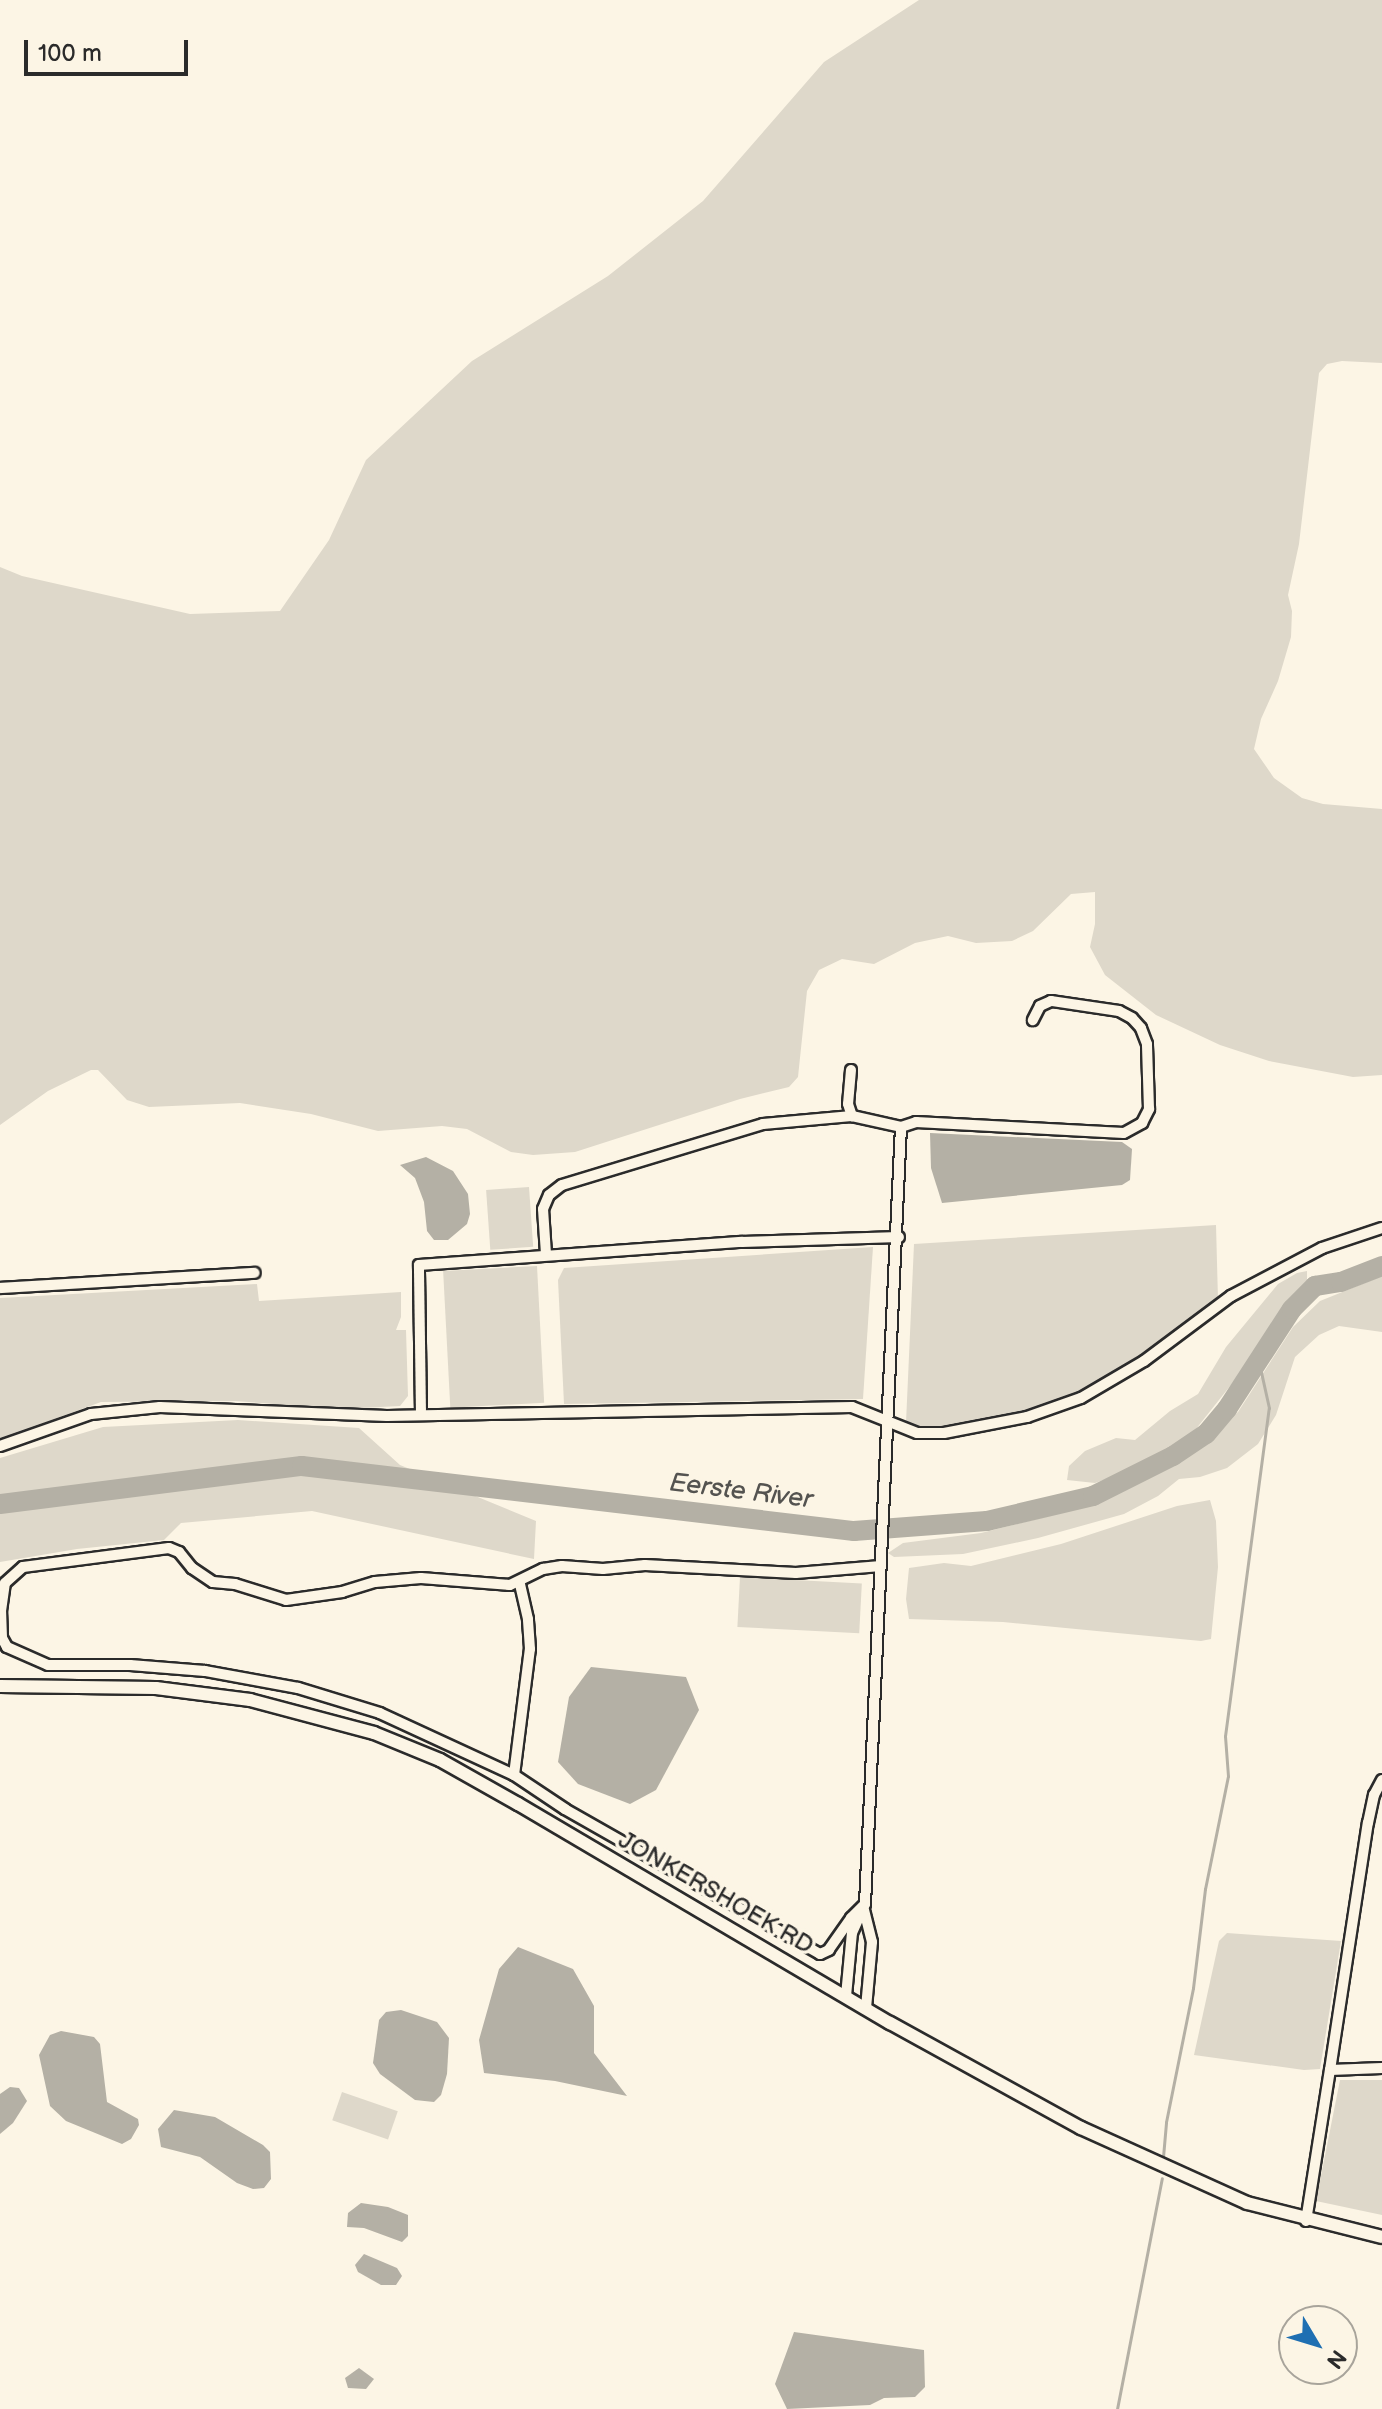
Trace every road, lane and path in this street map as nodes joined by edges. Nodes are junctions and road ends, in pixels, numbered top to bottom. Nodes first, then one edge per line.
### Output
1 (1033, 1020) dead end
2 (851, 1070) dead end
3 (852, 1116) junction
4 (901, 1127) junction
5 (1382, 1228) edge
6 (899, 1237) junction
7 (546, 1254) junction
8 (255, 1273) dead end
9 (0, 1288) edge
10 (421, 1414) junction
11 (889, 1424) junction
12 (0, 1446) edge
13 (881, 1566) junction
14 (520, 1583) junction
15 (0, 1686) edge
16 (514, 1775) junction
17 (1382, 1780) edge
18 (865, 1907) junction
19 (846, 1996) junction
20 (866, 2008) junction
21 (1382, 2068) edge
22 (1330, 2070) junction
23 (1306, 2221) junction
24 (1382, 2237) edge

1 - 4 street
2 - 3 street
3 - 4 street
3 - 7 street
4 - 6 street
5 - 11 street
6 - 7 street
6 - 11 street
7 - 10 street
8 - 9 street
10 - 11 street
10 - 12 street
11 - 13 street
13 - 14 street
13 - 18 street
14 - 16 street
14 - 16 street
15 - 19 street, JONKERSHOEK RD
16 - 18 street
17 - 22 street
18 - 19 street
18 - 20 street
19 - 20 street, JONKERSHOEK RD
20 - 23 street, JONKERSHOEK RD
21 - 22 street
22 - 23 street
23 - 24 street, JONKERSHOEK RD

